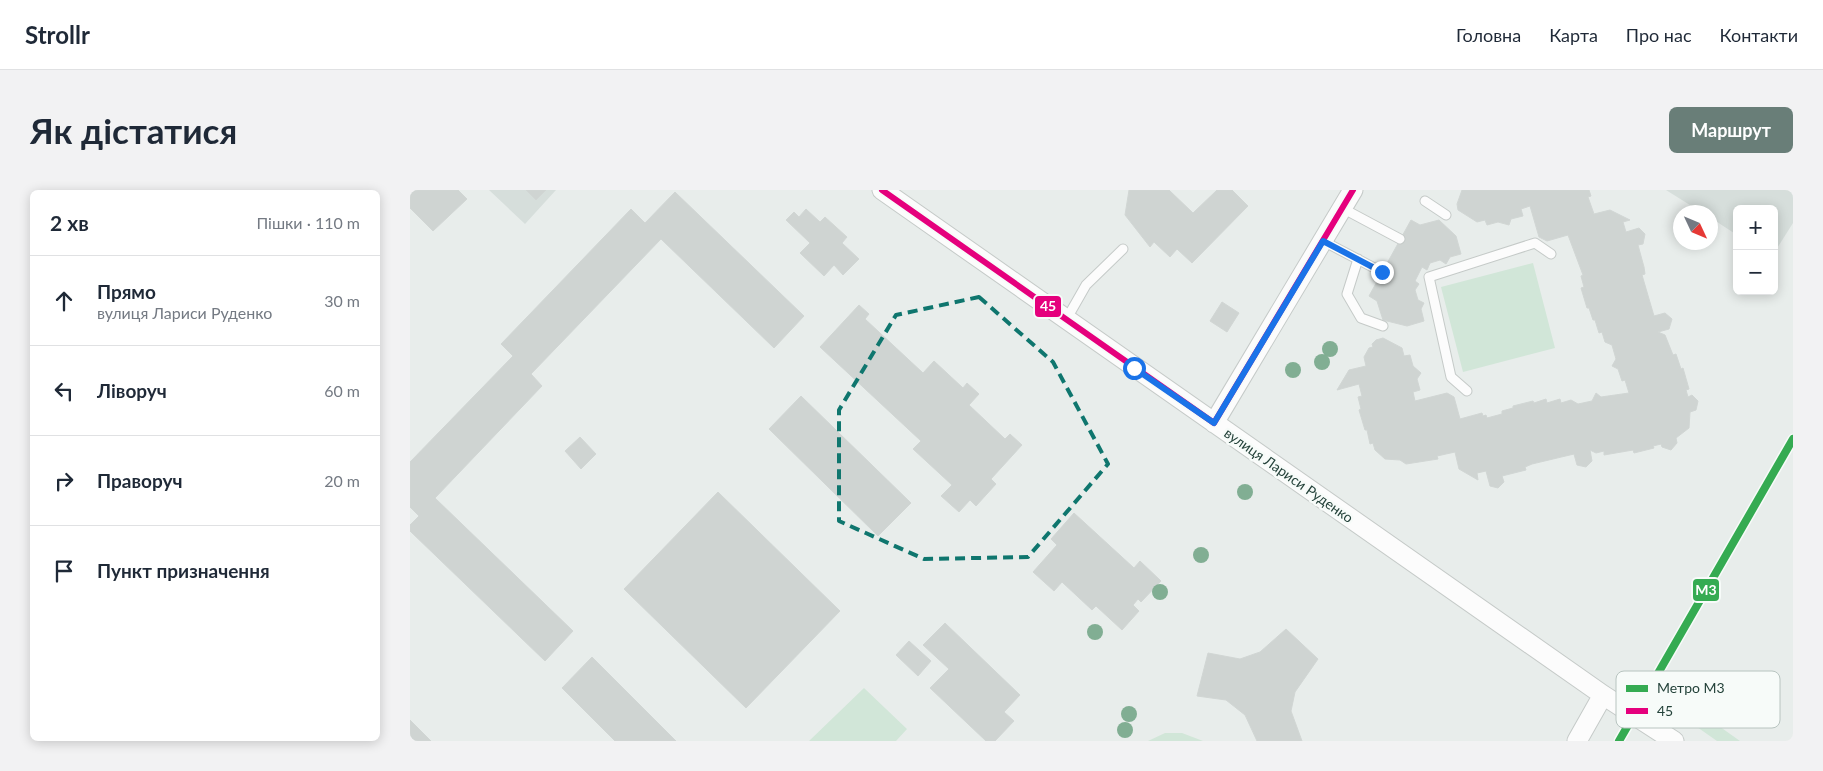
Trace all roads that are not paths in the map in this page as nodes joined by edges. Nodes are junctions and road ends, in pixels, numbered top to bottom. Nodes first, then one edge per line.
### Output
1 (882, 190) edge
2 (1353, 190) edge
3 (1425, 201) dead end
4 (1342, 208) junction
5 (1446, 215) dead end
6 (1400, 239) dead end
7 (1323, 241) junction
8 (1123, 249) dead end
9 (1551, 254) dead end
10 (1358, 259) junction
11 (1382, 272) dead end
12 (1066, 320) junction
13 (1382, 326) dead end
14 (1467, 392) dead end
15 (1214, 423) junction
16 (1603, 695) junction
17 (1616, 703) edge
18 (1654, 728) edge
19 (1577, 741) edge
20 (1674, 741) edge

1 - 12 street, вулиця Лариси Руденко
2 - 4 street
3 - 5 lane
4 - 6 lane
4 - 7 street
7 - 10 lane
7 - 15 street
8 - 12 lane
9 - 14 lane
10 - 11 lane
10 - 13 lane
12 - 15 street, вулиця Лариси Руденко
15 - 16 street, вулиця Лариси Руденко
16 - 17 street, вулиця Лариси Руденко
16 - 19 street
18 - 20 street, вулиця Лариси Руденко

